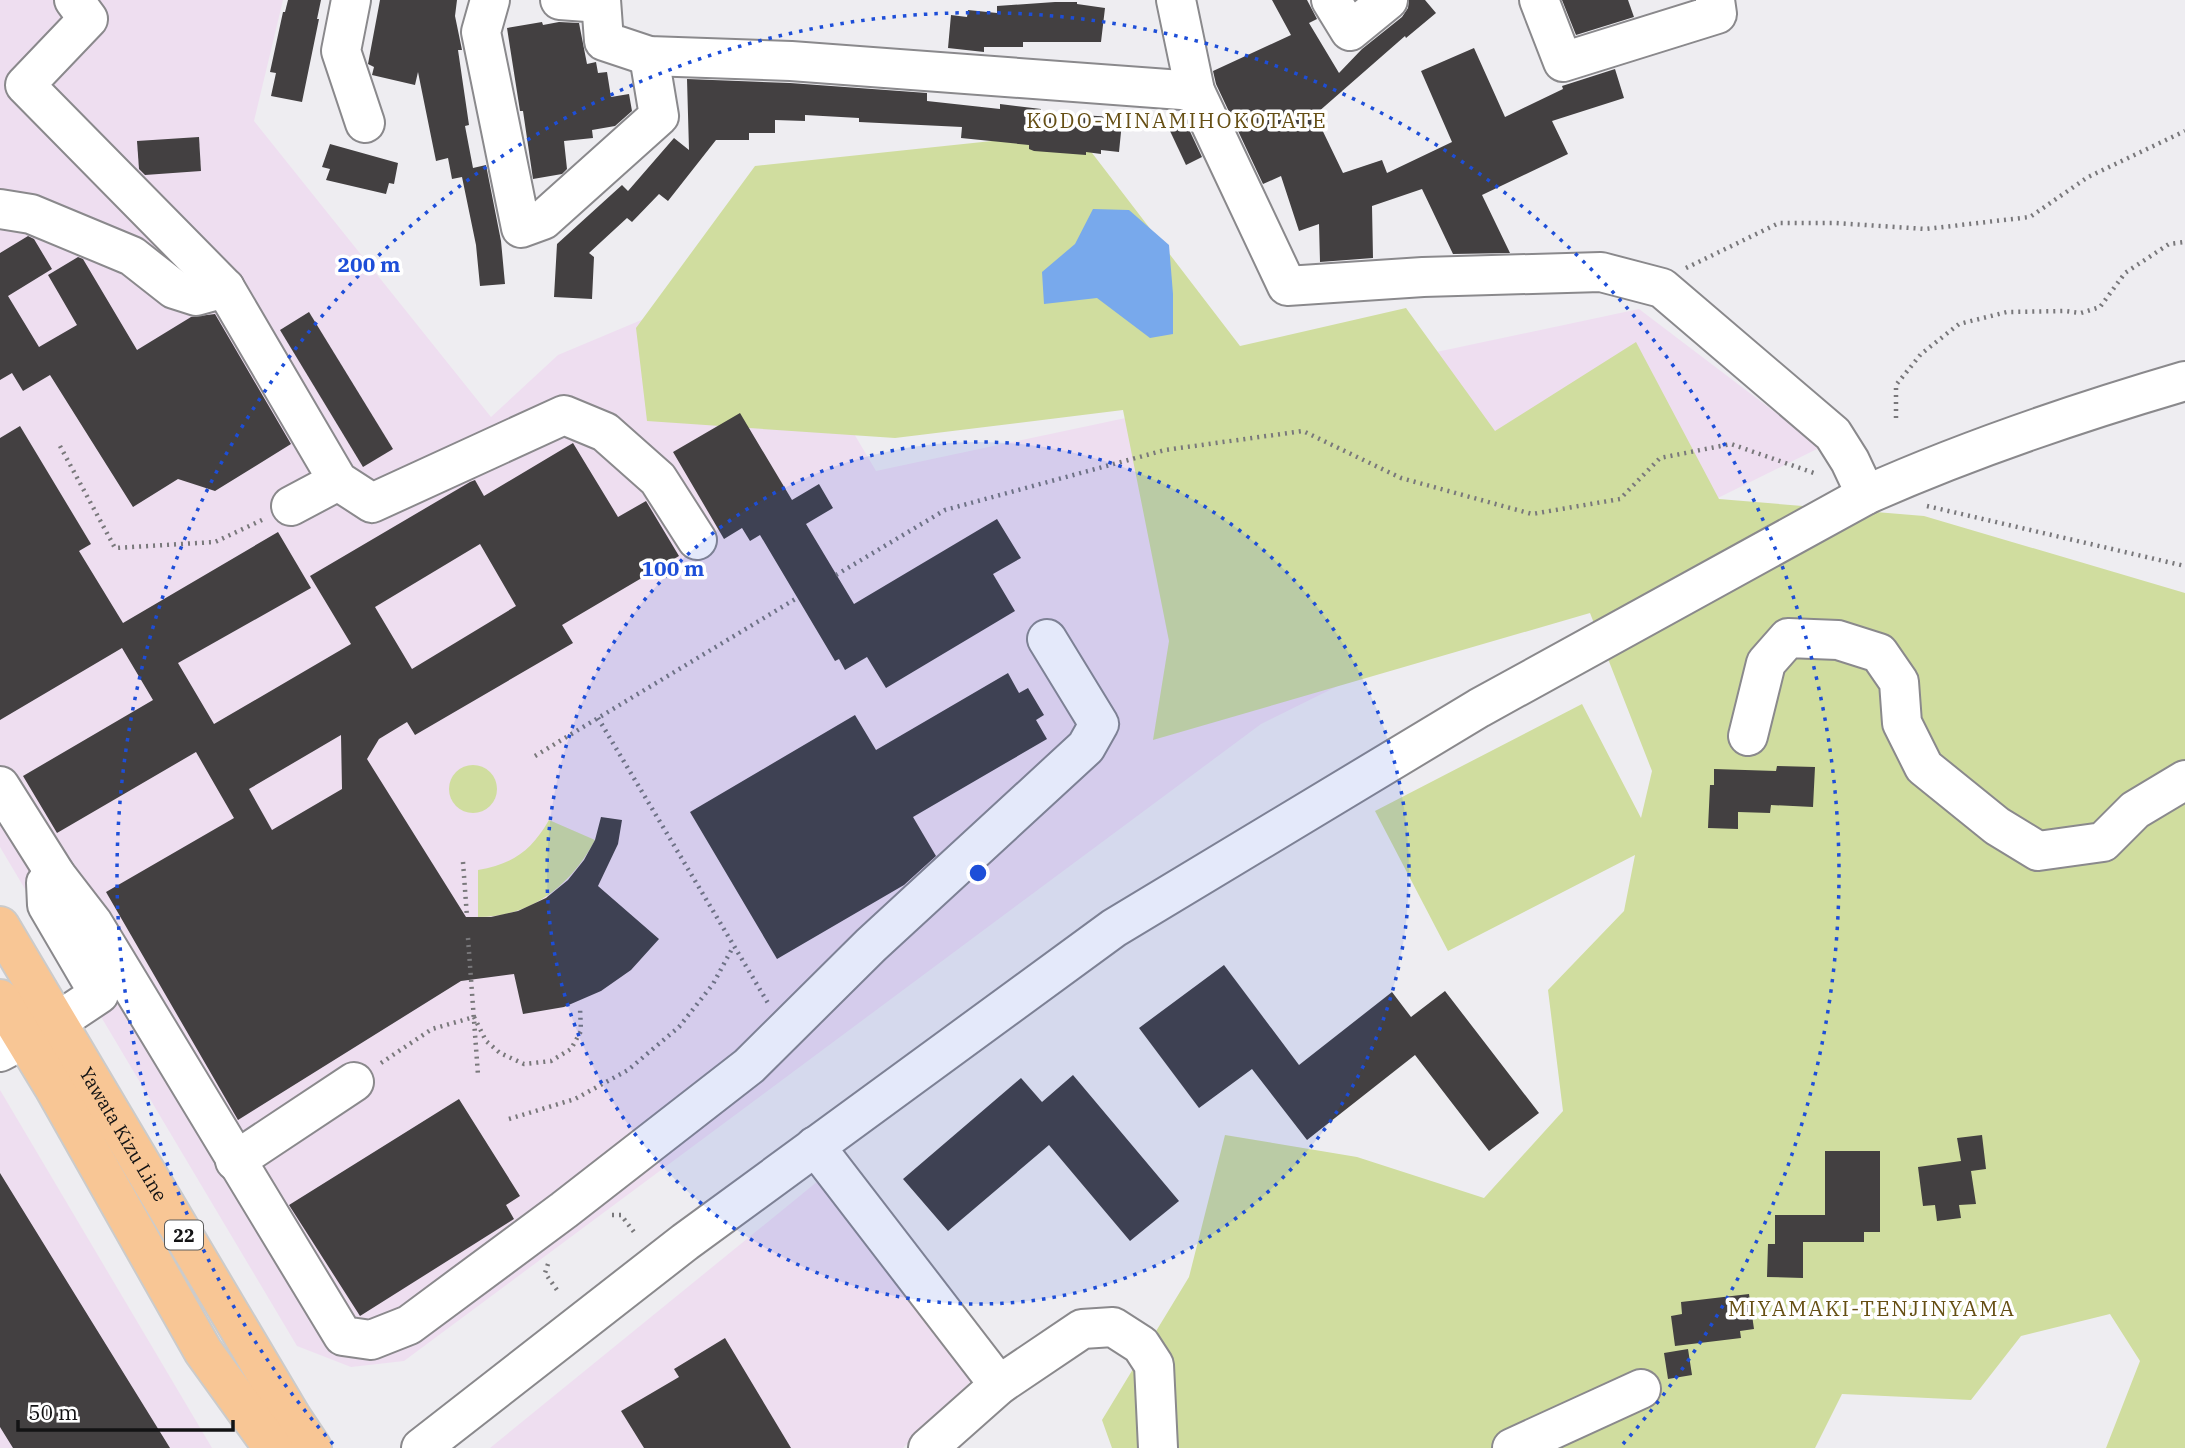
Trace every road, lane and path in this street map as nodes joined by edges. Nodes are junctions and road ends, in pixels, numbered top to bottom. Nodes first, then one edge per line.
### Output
1 (74, 0) edge
2 (351, 0) edge
3 (490, 0) edge
4 (559, 0) edge
5 (1176, 0) edge
6 (1331, 0) edge
7 (1388, 0) edge
8 (1539, 0) edge
9 (1715, 0) edge
10 (601, 2) edge
11 (649, 56) junction
12 (1195, 91) junction
13 (365, 123) dead end
14 (2185, 131) edge
15 (0, 209) edge
16 (2185, 242) edge
17 (225, 288) junction
18 (1662, 288) junction
19 (2185, 381) edge
20 (1896, 418) dead end
21 (60, 446) dead end
22 (1818, 474) dead end
23 (338, 481) junction
24 (1866, 495) junction
25 (1918, 504) dead end
26 (291, 506) joint
27 (697, 540) dead end
28 (2185, 566) edge
29 (836, 575) dead end
30 (797, 598) dead end
31 (1047, 639) dead end
32 (598, 718) junction
33 (1748, 736) dead end
34 (535, 756) dead end
35 (2185, 780) edge
36 (0, 786) edge
37 (463, 862) dead end
38 (56, 875) junction
39 (467, 918) dead end
40 (0, 926) edge
41 (468, 939) dead end
42 (734, 946) junction
43 (0, 999) edge
44 (580, 1008) dead end
45 (474, 1017) junction
46 (785, 1031) junction
47 (27, 1037) edge
48 (478, 1075) dead end
49 (354, 1082) joint
50 (509, 1119) dead end
51 (814, 1146) junction
52 (235, 1161) junction
53 (621, 1216) dead end
54 (635, 1232) dead end
55 (545, 1273) dead end
56 (557, 1290) dead end
57 (999, 1385) junction
58 (1642, 1389) dead end
59 (273, 1448) edge
60 (312, 1448) edge
61 (421, 1448) edge
62 (928, 1448) edge
63 (1158, 1448) edge
64 (1512, 1448) edge

1 - 17 street
2 - 13 street
3 - 11 street
4 - 10 street
5 - 12 street
6 - 7 street
8 - 9 street
10 - 11 street
11 - 12 street
12 - 18 street
14 - 18 path
15 - 17 street
16 - 20 path
17 - 23 street
18 - 24 street
19 - 24 street
21 - 26 path
22 - 29 path
23 - 26 street
23 - 27 street
24 - 51 street
25 - 28 path
30 - 32 path
31 - 46 street
32 - 34 path
32 - 42 path
33 - 35 street
36 - 38 street
37 - 39 path
38 - 47 street
38 - 52 street
40 - 47 main road, Yawata Kizu Line / 22
41 - 45 path
42 - 46 path
42 - 50 path
43 - 47 main road, Yawata Kizu Line / 22
44 - 45 path
45 - 48 path
45 - 49 path
46 - 52 street
47 - 59 main road, Yawata Kizu Line / 22
47 - 60 main road, Yawata Kizu Line / 22
49 - 52 street
51 - 57 street
51 - 61 street
53 - 54 path
55 - 56 path
57 - 62 street
57 - 63 street
58 - 64 street

